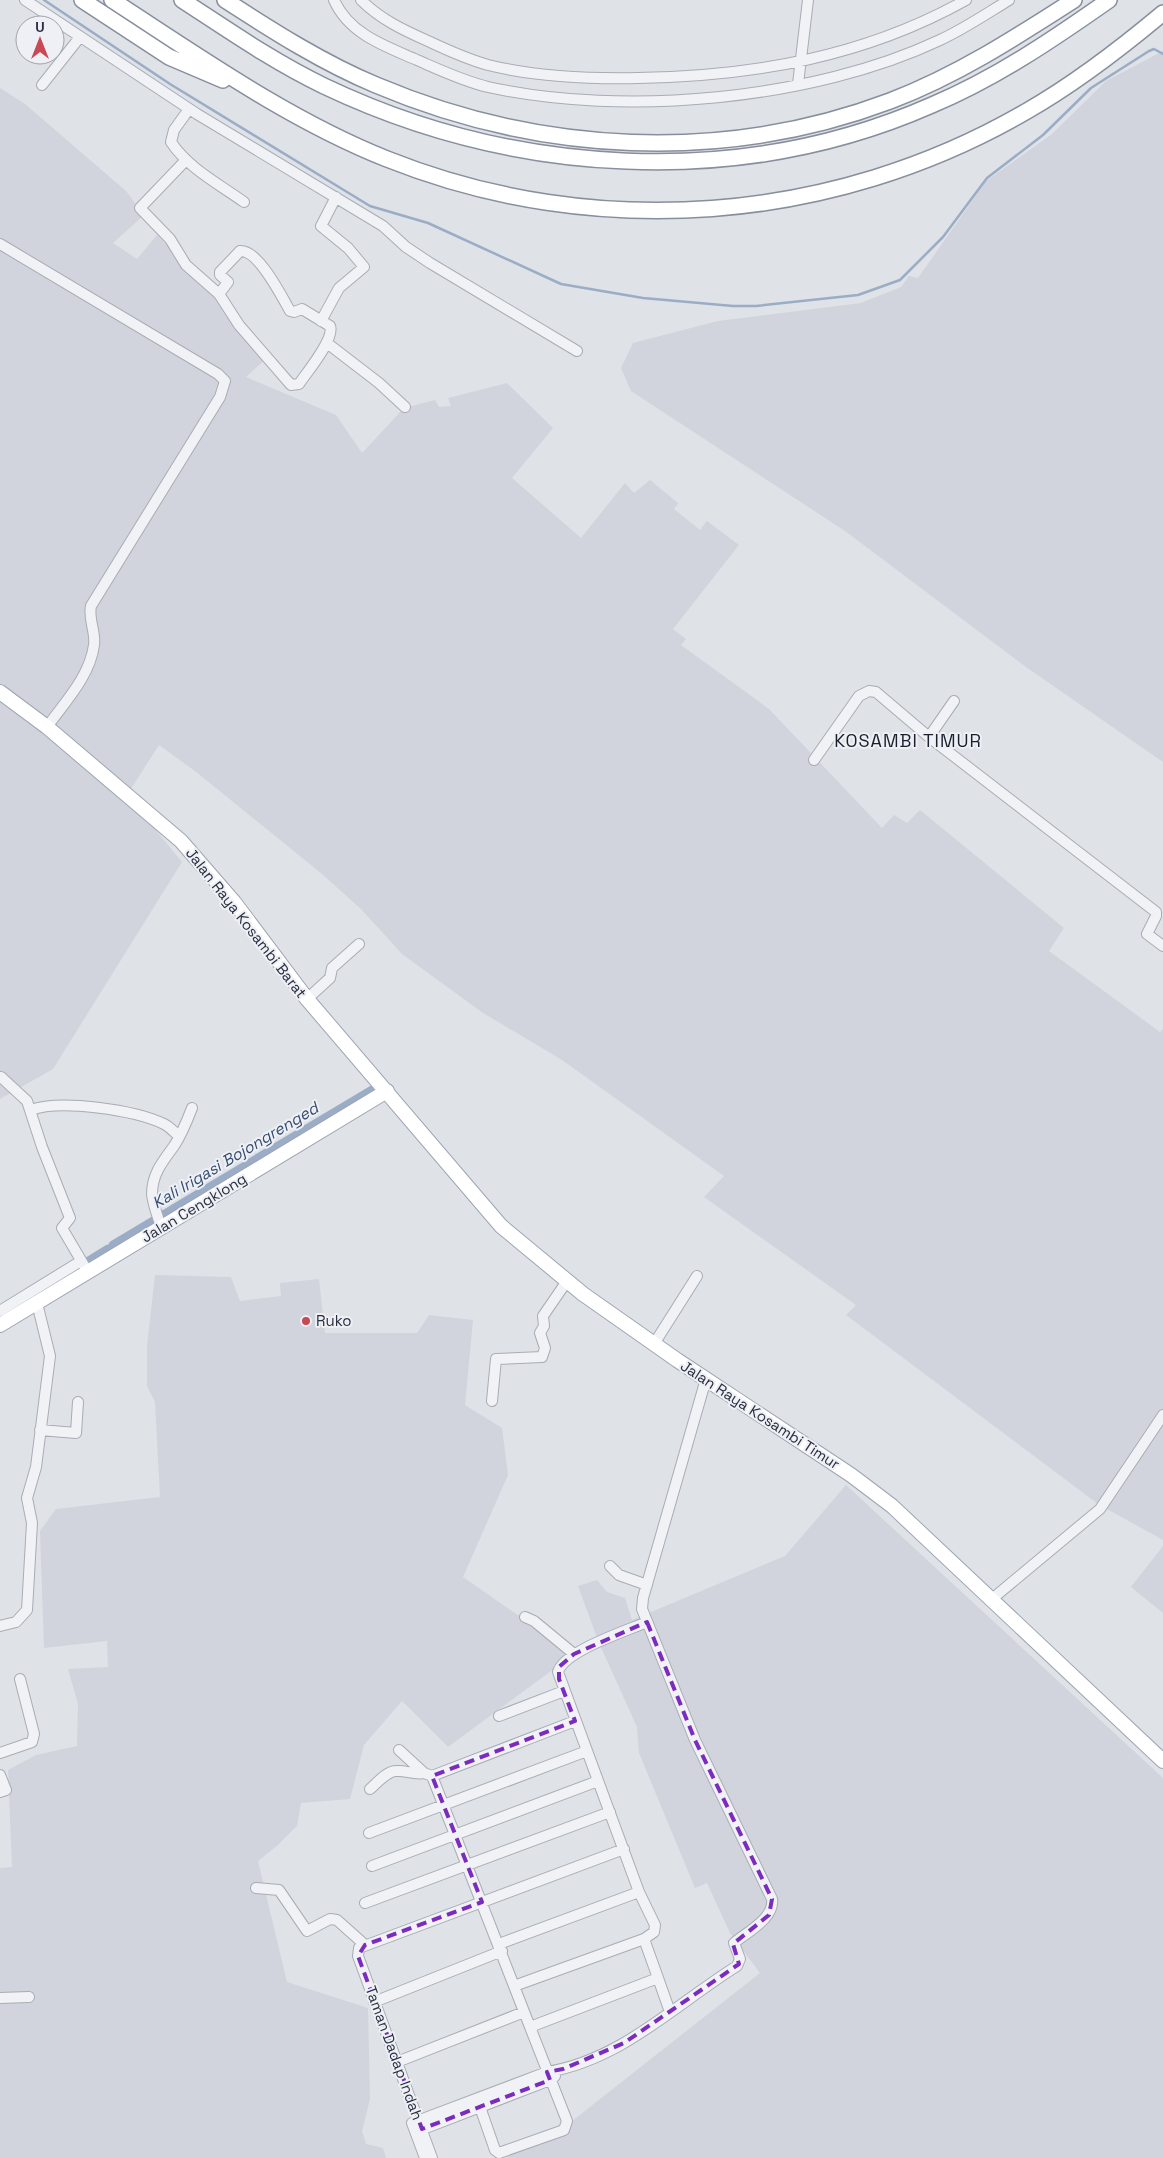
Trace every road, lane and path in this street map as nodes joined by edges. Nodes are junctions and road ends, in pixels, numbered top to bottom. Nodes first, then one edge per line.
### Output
1 (25, 0) edge
2 (82, 0) edge
3 (112, 0) edge
4 (182, 0) edge
5 (225, 0) edge
6 (334, 0) edge
7 (361, 0) edge
8 (808, 0) edge
9 (966, 0) edge
10 (1009, 0) edge
11 (1074, 0) edge
12 (1109, 0) edge
13 (1163, 13) edge
14 (80, 37) junction
15 (800, 61) junction
16 (798, 84) junction
17 (42, 85) dead end
18 (268, 98) junction
19 (189, 109) junction
20 (186, 160) junction
21 (336, 197) junction
22 (244, 202) dead end
23 (0, 244) edge
24 (219, 294) junction
25 (321, 322) junction
26 (327, 343) junction
27 (577, 351) dead end
28 (405, 407) dead end
29 (0, 692) edge
30 (954, 701) dead end
31 (47, 727) junction
32 (929, 737) junction
33 (814, 760) dead end
34 (358, 944) dead end
35 (1163, 946) edge
36 (307, 999) junction
37 (1, 1076) edge
38 (387, 1091) junction
39 (192, 1108) dead end
40 (31, 1110) junction
41 (179, 1136) junction
42 (160, 1222) junction
43 (85, 1266) junction
44 (697, 1276) dead end
45 (567, 1281) junction
46 (37, 1303) junction
47 (0, 1311) edge
48 (0, 1325) edge
49 (654, 1344) junction
50 (706, 1379) junction
51 (492, 1401) dead end
52 (78, 1402) dead end
53 (1163, 1415) edge
54 (40, 1430) junction
55 (610, 1566) dead end
56 (647, 1585) junction
57 (992, 1599) junction
58 (525, 1617) dead end
59 (646, 1622) junction
60 (0, 1626) edge
61 (574, 1654) junction
62 (20, 1679) dead end
63 (564, 1691) junction
64 (499, 1716) dead end
65 (575, 1721) junction
66 (399, 1750) dead end
67 (587, 1751) junction
68 (0, 1753) edge
69 (1163, 1761) edge
70 (0, 1775) edge
71 (428, 1775) junction
72 (598, 1781) junction
73 (370, 1789) dead end
74 (0, 1792) edge
75 (444, 1804) junction
76 (610, 1812) junction
77 (369, 1833) dead end
78 (456, 1834) junction
79 (624, 1849) junction
80 (468, 1865) junction
81 (372, 1866) dead end
82 (256, 1888) dead end
83 (640, 1892) junction
84 (482, 1902) junction
85 (365, 1903) dead end
86 (644, 1939) junction
87 (362, 1947) junction
88 (500, 1947) junction
89 (658, 1978) junction
90 (514, 1986) junction
91 (29, 1997) dead end
92 (0, 1998) edge
93 (374, 2002) junction
94 (524, 2012) junction
95 (670, 2012) junction
96 (530, 2028) junction
97 (397, 2062) junction
98 (548, 2076) junction
99 (480, 2107) junction
100 (417, 2126) junction
101 (425, 2158) edge
102 (432, 2158) edge

1 - 14 street
2 - 18 highway
3 - 18 highway
4 - 12 highway
5 - 11 highway
6 - 16 street
7 - 15 street
8 - 15 street
9 - 15 street
10 - 16 street
13 - 18 highway
14 - 17 street
14 - 19 street
15 - 16 street
19 - 20 street
19 - 21 street
20 - 22 street
20 - 24 street
21 - 25 street
21 - 27 street
23 - 31 street
24 - 25 street
24 - 26 street
25 - 26 street
26 - 28 street
29 - 31 main road, Jalan Raya Kosambi Barat
30 - 32 street
31 - 36 main road, Jalan Raya Kosambi Barat
32 - 33 street
32 - 35 street
34 - 36 street
36 - 38 main road, Jalan Raya Kosambi Barat
37 - 40 street
38 - 42 main road, Jalan Cengklong
38 - 45 main road, Jalan Raya Kosambi Timur
39 - 41 street
40 - 41 street
40 - 43 street
41 - 42 street
42 - 43 main road, Jalan Cengklong
43 - 46 main road, Jalan Cengklong
43 - 47 street
44 - 49 street
45 - 49 main road, Jalan Raya Kosambi Timur
45 - 51 street
46 - 48 main road, Jalan Cengklong
46 - 54 street
49 - 50 main road, Jalan Raya Kosambi Timur
50 - 56 street
50 - 57 main road, Jalan Raya Kosambi Timur
52 - 54 street
53 - 57 street
54 - 60 street
55 - 56 street
56 - 59 street
57 - 69 main road, Jalan Raya Kosambi Timur
58 - 61 street
59 - 61 street
59 - 95 street
61 - 63 street
62 - 68 street
63 - 64 street
63 - 65 street
65 - 67 street
65 - 71 street
66 - 71 street
67 - 72 street
67 - 75 street
70 - 74 street
71 - 73 street
71 - 75 street
72 - 76 street
72 - 78 street
75 - 77 street
75 - 78 street
76 - 79 street
76 - 80 street
78 - 80 street
78 - 81 street
79 - 83 street
79 - 84 street
80 - 84 street
80 - 85 street
82 - 87 street
83 - 86 street
83 - 88 street
84 - 87 street
84 - 88 street
86 - 89 street
86 - 90 street
87 - 93 street, Taman Dadap Indah
88 - 90 street
88 - 93 street
89 - 95 street
89 - 96 street
90 - 94 street
91 - 92 street
93 - 97 street, Taman Dadap Indah
94 - 96 street
94 - 97 street
95 - 98 street
96 - 98 street
97 - 100 street, Taman Dadap Indah
98 - 99 street
98 - 99 street
98 - 100 street
99 - 100 street
100 - 101 street, Taman Dadap Indah
100 - 102 street, Taman Dadap Indah

